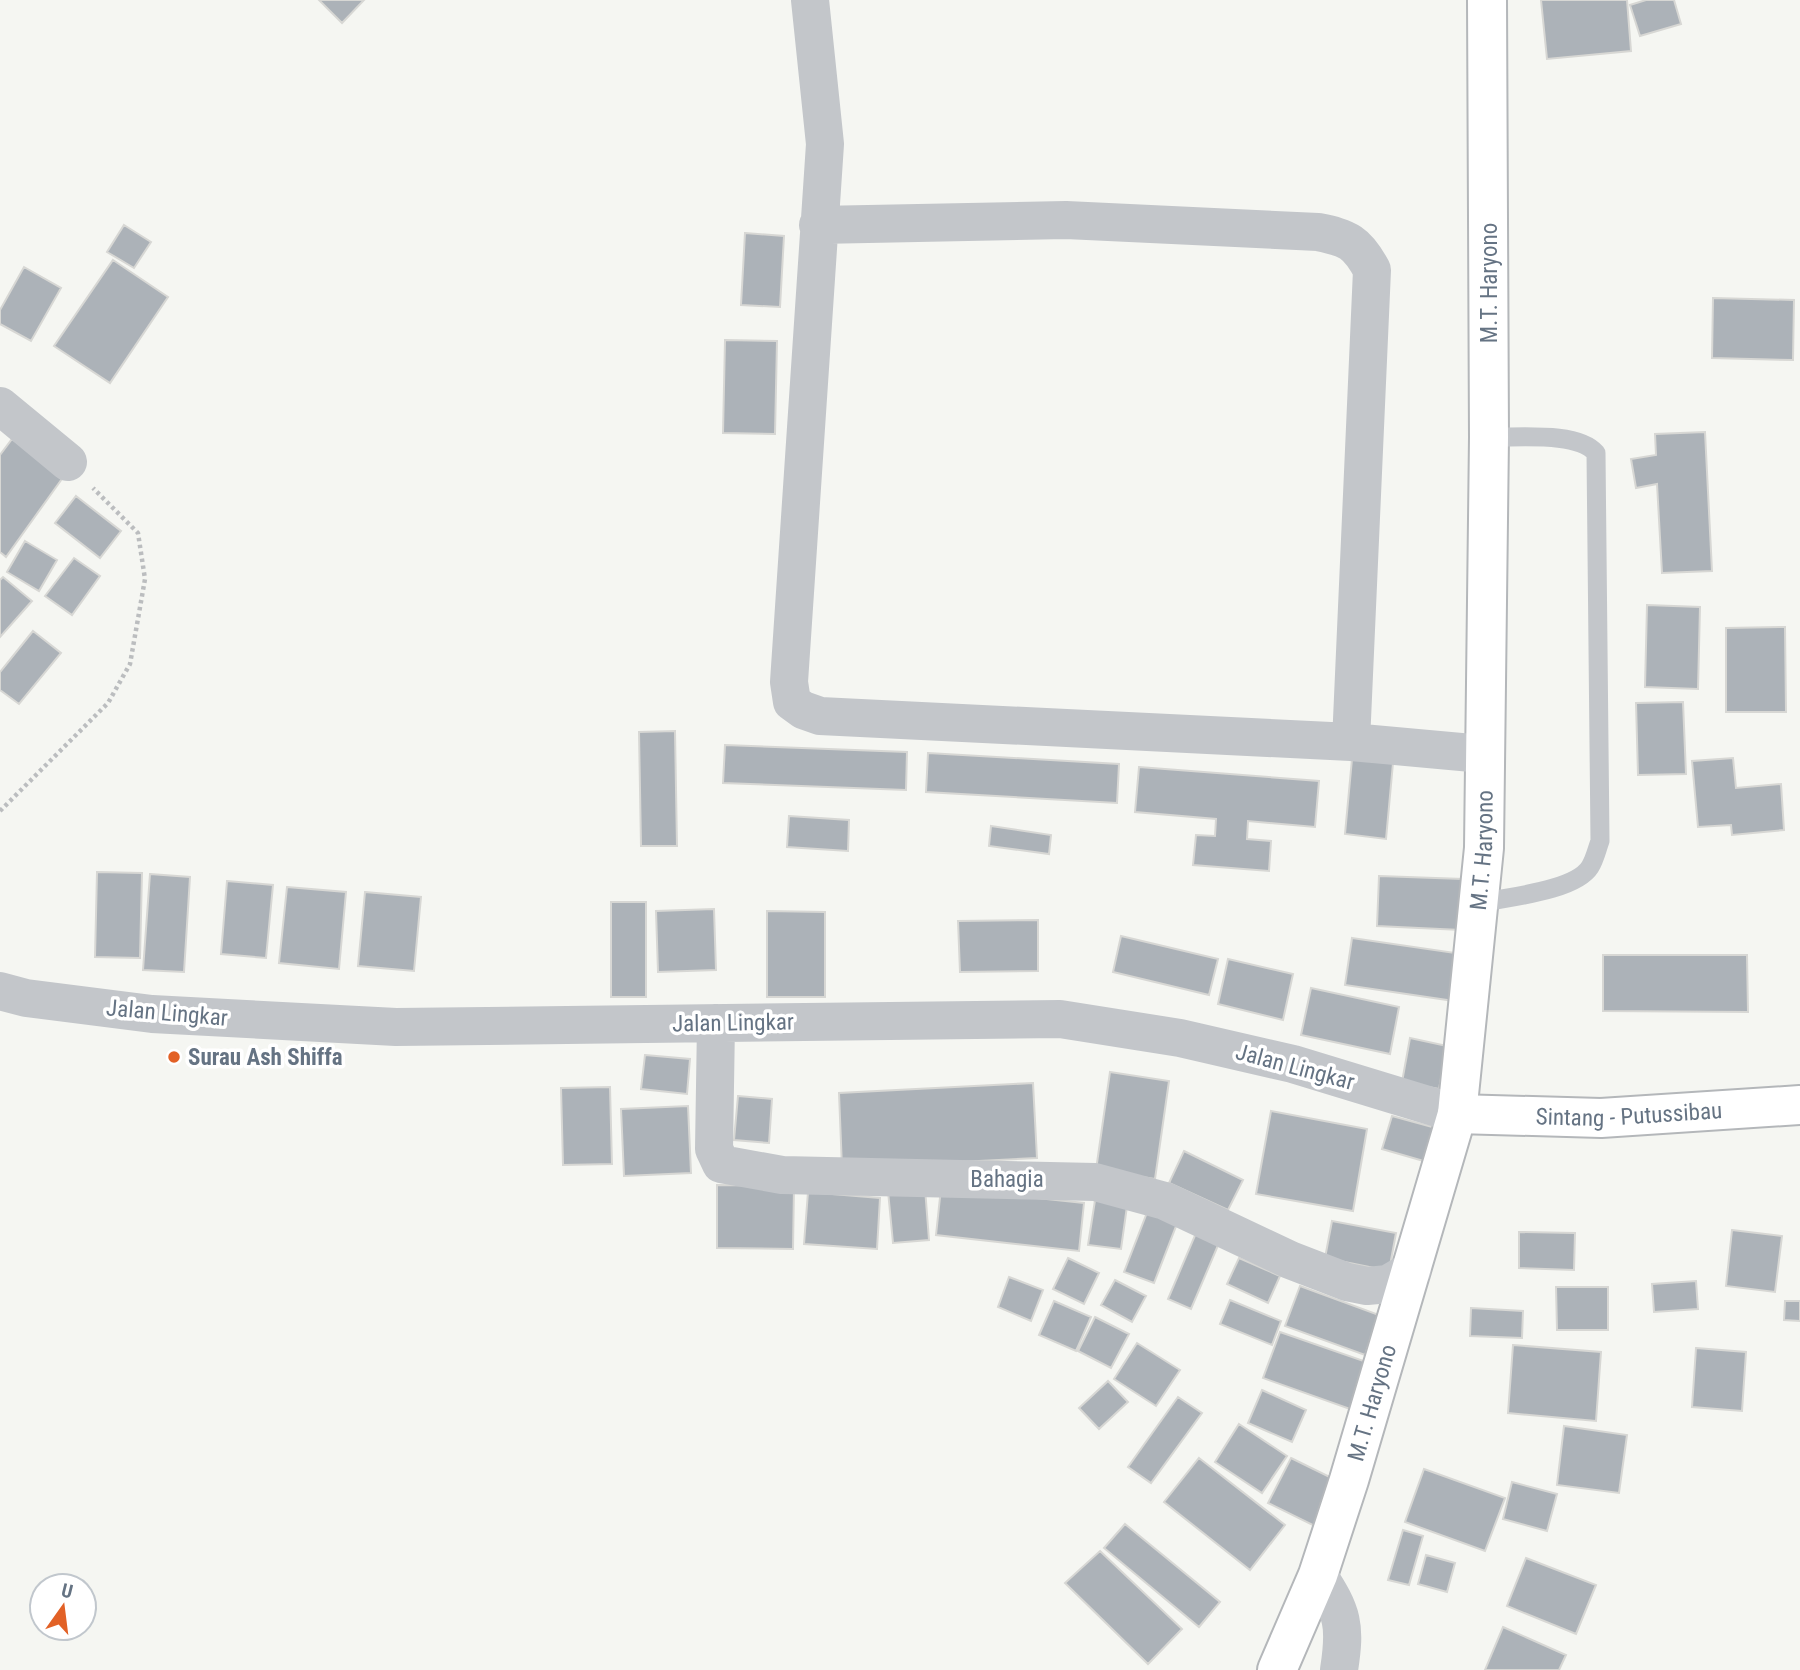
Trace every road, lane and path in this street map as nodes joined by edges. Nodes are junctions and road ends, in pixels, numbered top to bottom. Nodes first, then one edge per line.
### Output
1 (810, 0) edge
2 (1487, 0) edge
3 (818, 225) junction
4 (0, 406) edge
5 (1489, 437) junction
6 (68, 462) joint
7 (1351, 742) junction
8 (1483, 754) junction
9 (0, 811) edge
10 (1480, 903) junction
11 (0, 991) edge
12 (716, 1023) junction
13 (1800, 1105) edge
14 (1457, 1114) junction
15 (1412, 1270) junction
16 (1318, 1575) junction
17 (1277, 1670) edge
18 (1339, 1670) edge

1 - 3 street
2 - 5 highway, M.T. Haryono
3 - 7 street
3 - 7 street
4 - 6 street
5 - 8 highway, M.T. Haryono
5 - 10 lane
6 - 9 path
7 - 8 street
8 - 10 highway, M.T. Haryono
10 - 14 highway, M.T. Haryono
11 - 12 street, Jalan Lingkar
12 - 14 street, Jalan Lingkar
12 - 15 street, Bahagia
13 - 14 highway, Sintang - Putussibau
14 - 15 highway, M.T. Haryono
15 - 16 highway, M.T. Haryono
16 - 17 highway, M.T. Haryono
16 - 18 street

